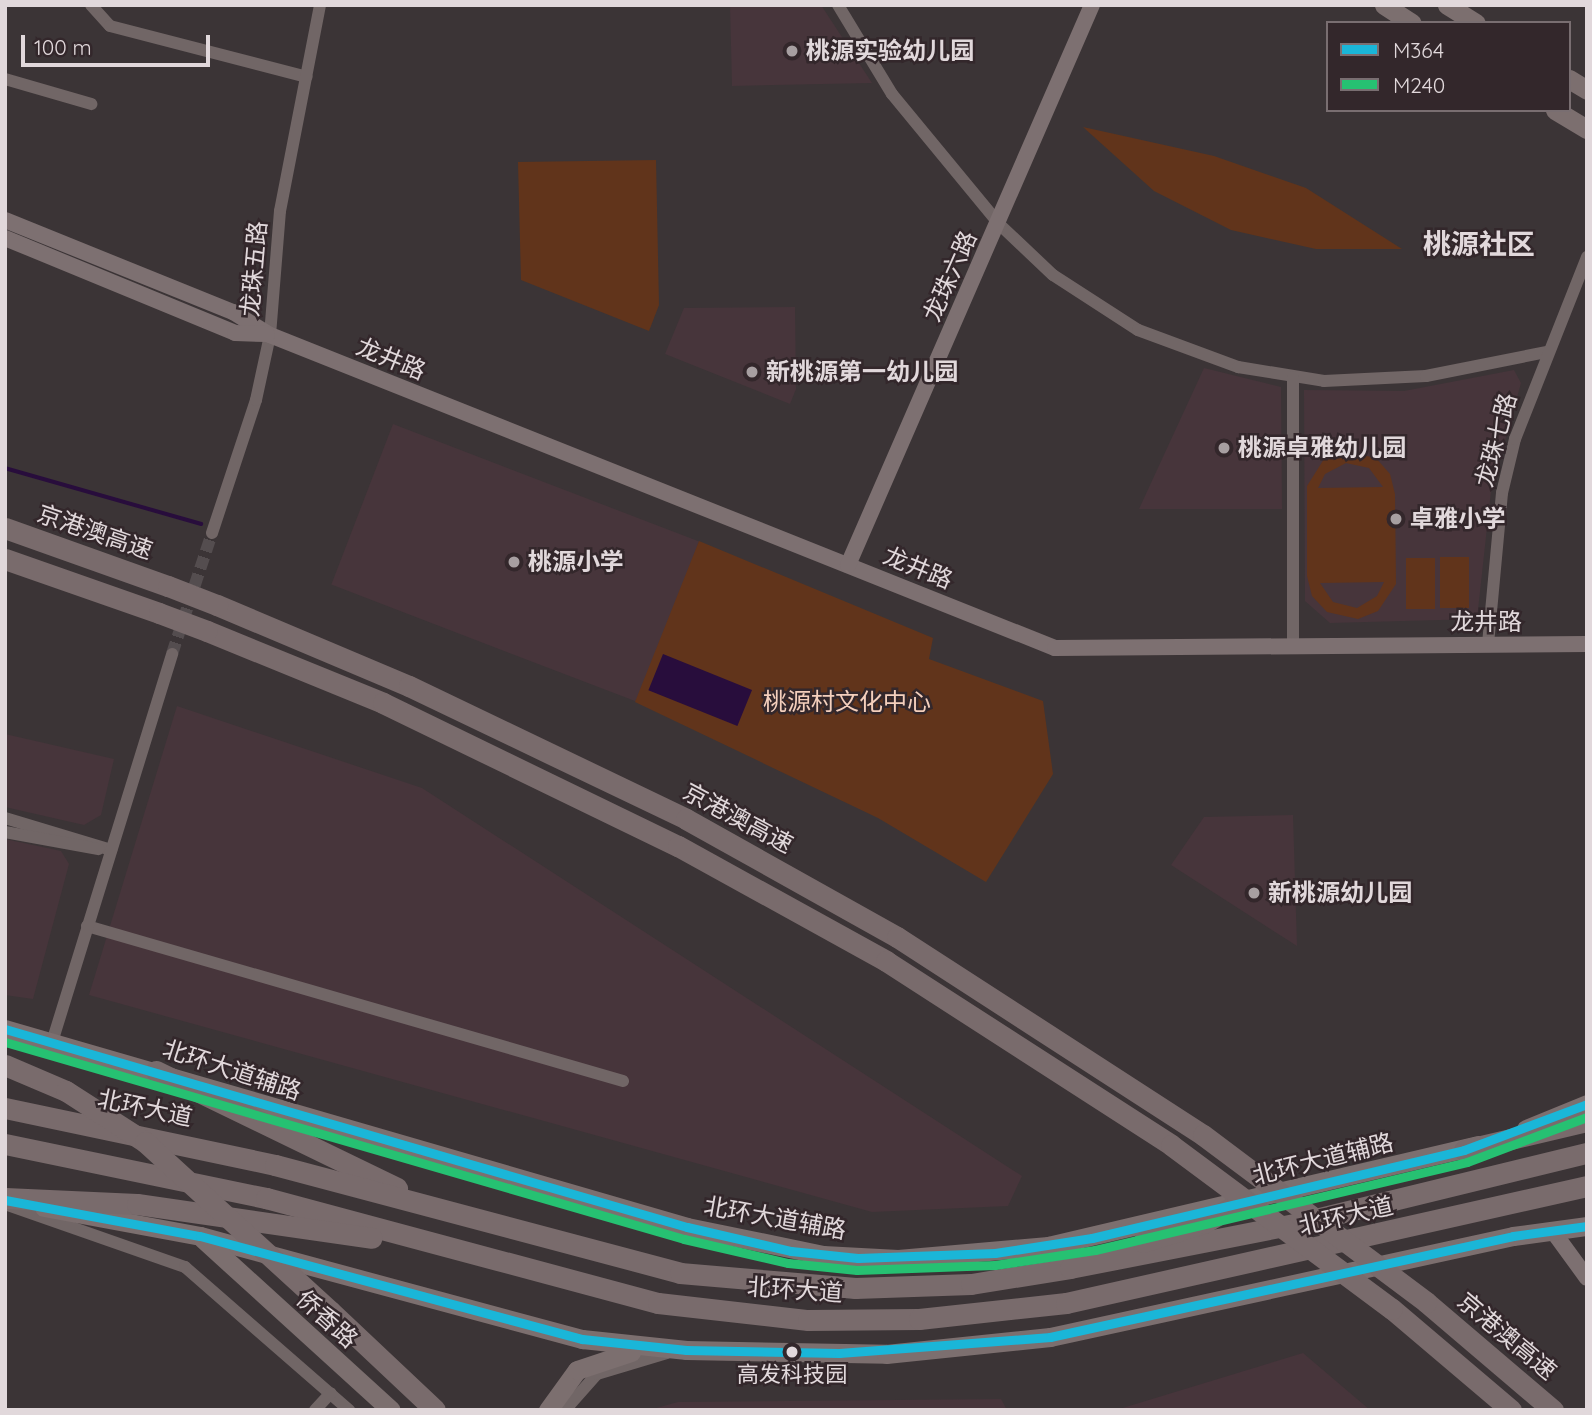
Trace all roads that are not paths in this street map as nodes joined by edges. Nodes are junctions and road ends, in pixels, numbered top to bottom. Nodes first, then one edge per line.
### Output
1 (92, 5) edge
2 (320, 5) edge
3 (838, 5) edge
4 (1092, 5) edge
5 (1384, 5) edge
6 (1447, 5) edge
7 (1409, 21) edge
8 (1473, 21) edge
9 (307, 77) junction
10 (5, 79) edge
11 (1571, 80) edge
12 (1587, 90) edge
13 (91, 104) dead end
14 (1558, 112) edge
15 (1587, 129) edge
16 (5, 220) edge
17 (999, 224) junction
18 (5, 238) edge
19 (1587, 257) edge
20 (270, 335) junction
21 (1546, 352) junction
22 (1293, 377) junction
23 (5, 528) edge
24 (212, 533) tunnel mouth
25 (5, 559) edge
26 (848, 565) junction
27 (1488, 644) junction
28 (1587, 644) edge
29 (1293, 647) junction
30 (172, 654) tunnel mouth
31 (5, 818) edge
32 (5, 832) edge
33 (111, 850) junction
34 (88, 926) junction
35 (5, 1028) edge
36 (53, 1038) junction
37 (5, 1065) edge
38 (156, 1071) junction
39 (623, 1081) dead end
40 (1587, 1104) edge
41 (5, 1108) edge
42 (1587, 1121) edge
43 (5, 1144) edge
44 (1464, 1150) junction
45 (1587, 1153) edge
46 (1585, 1187) edge
47 (5, 1201) edge
48 (1235, 1205) junction
49 (437, 1207) junction
50 (1587, 1226) edge
51 (1552, 1230) junction
52 (200, 1236) junction
53 (442, 1247) junction
54 (1070, 1268) junction
55 (1587, 1278) edge
56 (686, 1350) junction
57 (331, 1393) junction
58 (315, 1410) edge
59 (349, 1410) edge
60 (391, 1410) edge
61 (435, 1410) edge
62 (548, 1410) edge
63 (565, 1410) edge
64 (1511, 1410) edge
65 (1553, 1410) edge

1 - 9 street
2 - 9 street, 龙珠五路
3 - 17 street
4 - 17 street, 龙珠六路
5 - 7 main road
6 - 8 main road
9 - 20 street, 龙珠五路
10 - 13 street
11 - 12 main road
14 - 15 main road
16 - 20 street, 龙井路
17 - 22 street
17 - 26 street, 龙珠六路
18 - 20 street, 龙井路
19 - 21 street, 龙珠七路
20 - 24 street, 龙珠五路
20 - 26 street, 龙井路
21 - 22 street
21 - 27 street, 龙珠七路
22 - 29 street
23 - 65 highway, 京港澳高速, bridge
25 - 64 highway, bridge
26 - 29 street, 龙井路
27 - 28 street, 龙井路
27 - 29 street, 龙井路
30 - 33 street
31 - 33 street
32 - 33 street
33 - 34 street
34 - 36 street
34 - 39 street
35 - 36 main road, 北环大道辅路
36 - 38 main road, 北环大道辅路
37 - 61 highway, bridge
38 - 48 main road, 北环大道辅路
38 - 49 highway
40 - 44 main road, 北环大道辅路
41 - 49 highway, 北环大道
42 - 44 highway
43 - 53 highway, 北环大道
44 - 48 main road, 北环大道辅路
45 - 54 highway, 北环大道
46 - 53 highway, 北环大道
47 - 52 main road
47 - 53 highway
47 - 57 street
48 - 54 highway
49 - 54 highway, 北环大道
50 - 51 main road
51 - 55 street
51 - 56 main road
52 - 56 main road
52 - 60 main road, 侨香路
56 - 62 main road
56 - 63 street
57 - 58 street
57 - 59 street

